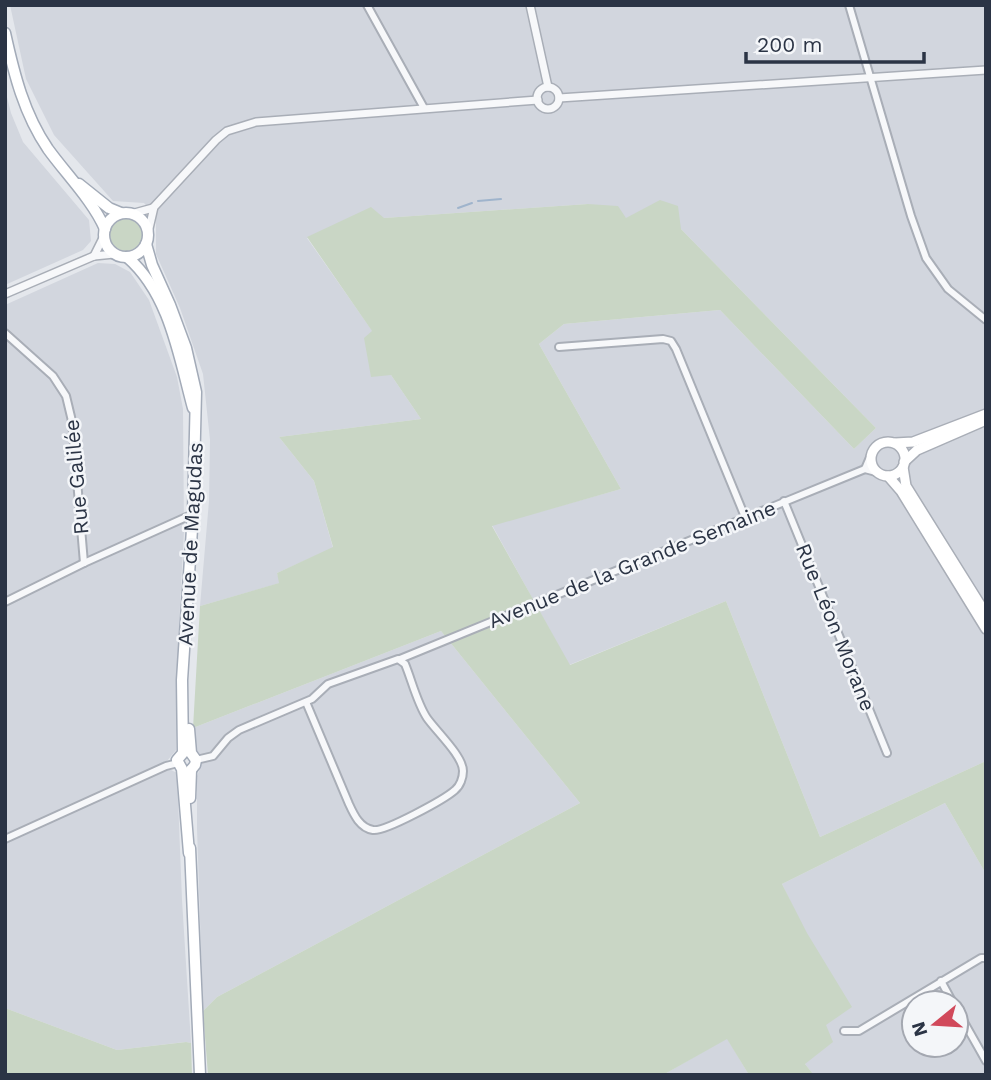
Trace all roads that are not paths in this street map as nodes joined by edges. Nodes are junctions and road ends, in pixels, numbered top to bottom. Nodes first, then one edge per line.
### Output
1 (367, 5) edge
2 (530, 5) edge
3 (849, 5) edge
4 (5, 33) edge
5 (986, 70) edge
6 (869, 77) junction
7 (548, 87) junction
8 (559, 97) junction
9 (538, 100) junction
10 (424, 108) junction
11 (75, 181) junction
12 (154, 207) junction
13 (126, 214) junction
14 (104, 232) junction
15 (147, 239) junction
16 (114, 254) junction
17 (94, 256) junction
18 (127, 257) junction
19 (5, 294) edge
20 (986, 320) edge
21 (5, 333) edge
22 (559, 347) dead end
23 (986, 414) edge
24 (195, 418) junction
25 (986, 421) edge
26 (890, 443) junction
27 (871, 455) junction
28 (904, 464) junction
29 (865, 468) junction
30 (876, 472) junction
31 (888, 476) junction
32 (784, 501) junction
33 (193, 514) junction
34 (745, 517) junction
35 (84, 563) junction
36 (5, 602) edge
37 (986, 614) edge
38 (986, 629) edge
39 (400, 659) junction
40 (306, 702) junction
41 (887, 753) dead end
42 (187, 761) junction
43 (5, 839) edge
44 (986, 958) edge
45 (941, 982) junction
46 (945, 989) edge
47 (844, 1031) dead end
48 (970, 1033) edge
49 (986, 1061) edge
50 (200, 1075) edge

1 - 10 street
2 - 7 street
3 - 6 street
4 - 11 main road
5 - 6 street
6 - 8 street
6 - 20 street
7 - 8 street
7 - 9 street
8 - 9 street
9 - 10 street
10 - 12 street
11 - 13 main road
11 - 14 main road
12 - 13 street
12 - 15 street
13 - 14 main road
13 - 15 main road
14 - 16 main road
14 - 17 street
15 - 18 main road
15 - 24 main road, Avenue de Magudas
16 - 17 street
16 - 18 main road
17 - 19 street
18 - 24 main road, Avenue de Magudas
21 - 35 street, Rue Galilée
22 - 34 street
23 - 26 main road
24 - 33 main road, Avenue de Magudas
25 - 28 main road
26 - 27 main road
26 - 28 main road
27 - 29 street
27 - 30 main road
28 - 31 main road
28 - 37 main road
29 - 30 street
29 - 32 street, Avenue de la Grande Semaine
30 - 31 main road
31 - 38 main road
32 - 34 street, Avenue de la Grande Semaine
32 - 41 street, Rue Léon Morane
33 - 35 street
33 - 42 main road, Avenue de Magudas
34 - 39 street, Avenue de la Grande Semaine
35 - 36 street
39 - 40 street, Avenue de la Grande Semaine
39 - 40 street
40 - 42 street, Avenue de la Grande Semaine
42 - 43 street, Avenue de la Grande Semaine
42 - 50 main road, Avenue de Magudas
44 - 45 street
45 - 46 street
45 - 47 street
48 - 49 street

